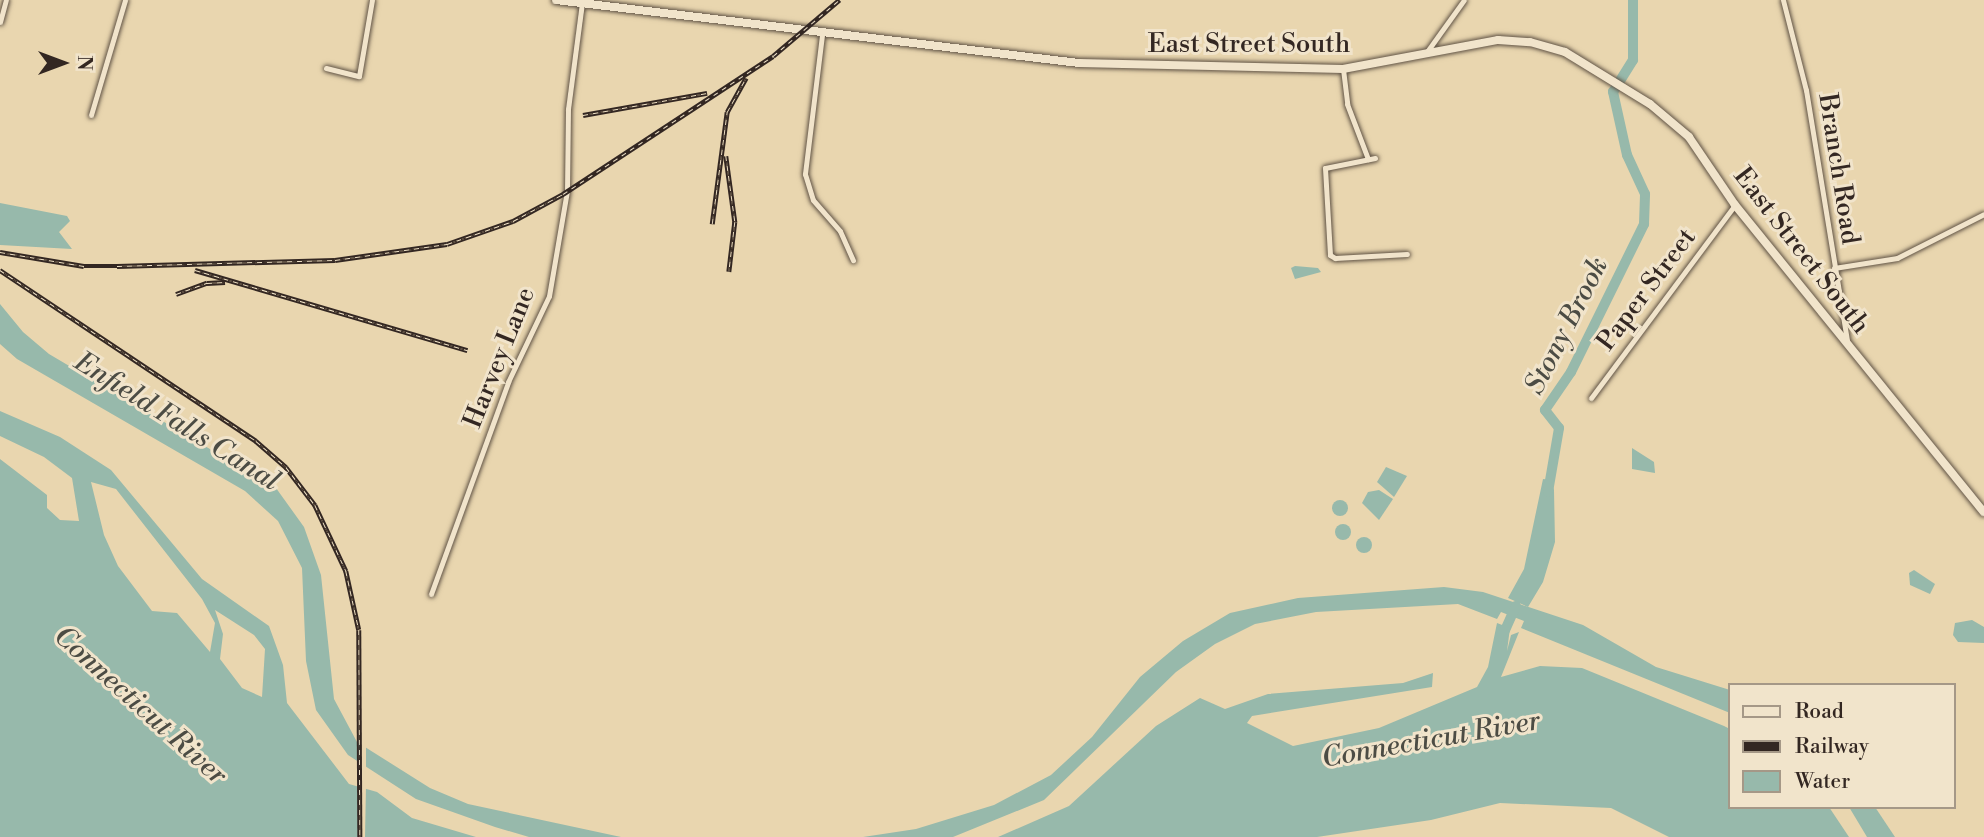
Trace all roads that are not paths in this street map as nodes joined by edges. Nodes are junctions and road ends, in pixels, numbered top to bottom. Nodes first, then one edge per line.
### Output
1 (6, 0) edge
2 (125, 0) edge
3 (372, 0) edge
4 (556, 0) edge
5 (1464, 0) edge
6 (1783, 0) edge
7 (582, 3) junction
8 (0, 22) edge
9 (822, 35) junction
10 (1426, 53) junction
11 (326, 68) dead end
12 (1343, 69) junction
13 (91, 115) dead end
14 (1735, 205) junction
15 (1984, 214) edge
16 (1407, 254) dead end
17 (853, 260) dead end
18 (1834, 268) junction
19 (1847, 345) junction
20 (1591, 398) dead end
21 (1984, 512) edge
22 (432, 594) dead end

1 - 8 street
2 - 13 street
3 - 11 street
4 - 7 main road, East Street South
5 - 10 street
6 - 18 street, Branch Road
7 - 9 main road, East Street South
7 - 22 street, Harvey Lane
9 - 12 main road, East Street South
9 - 17 street
10 - 12 main road, East Street South
10 - 14 main road, East Street South
12 - 16 street
14 - 19 main road, East Street South
14 - 20 street, Paper Street
15 - 18 street
18 - 19 street, Branch Road
19 - 21 main road, East Street South

